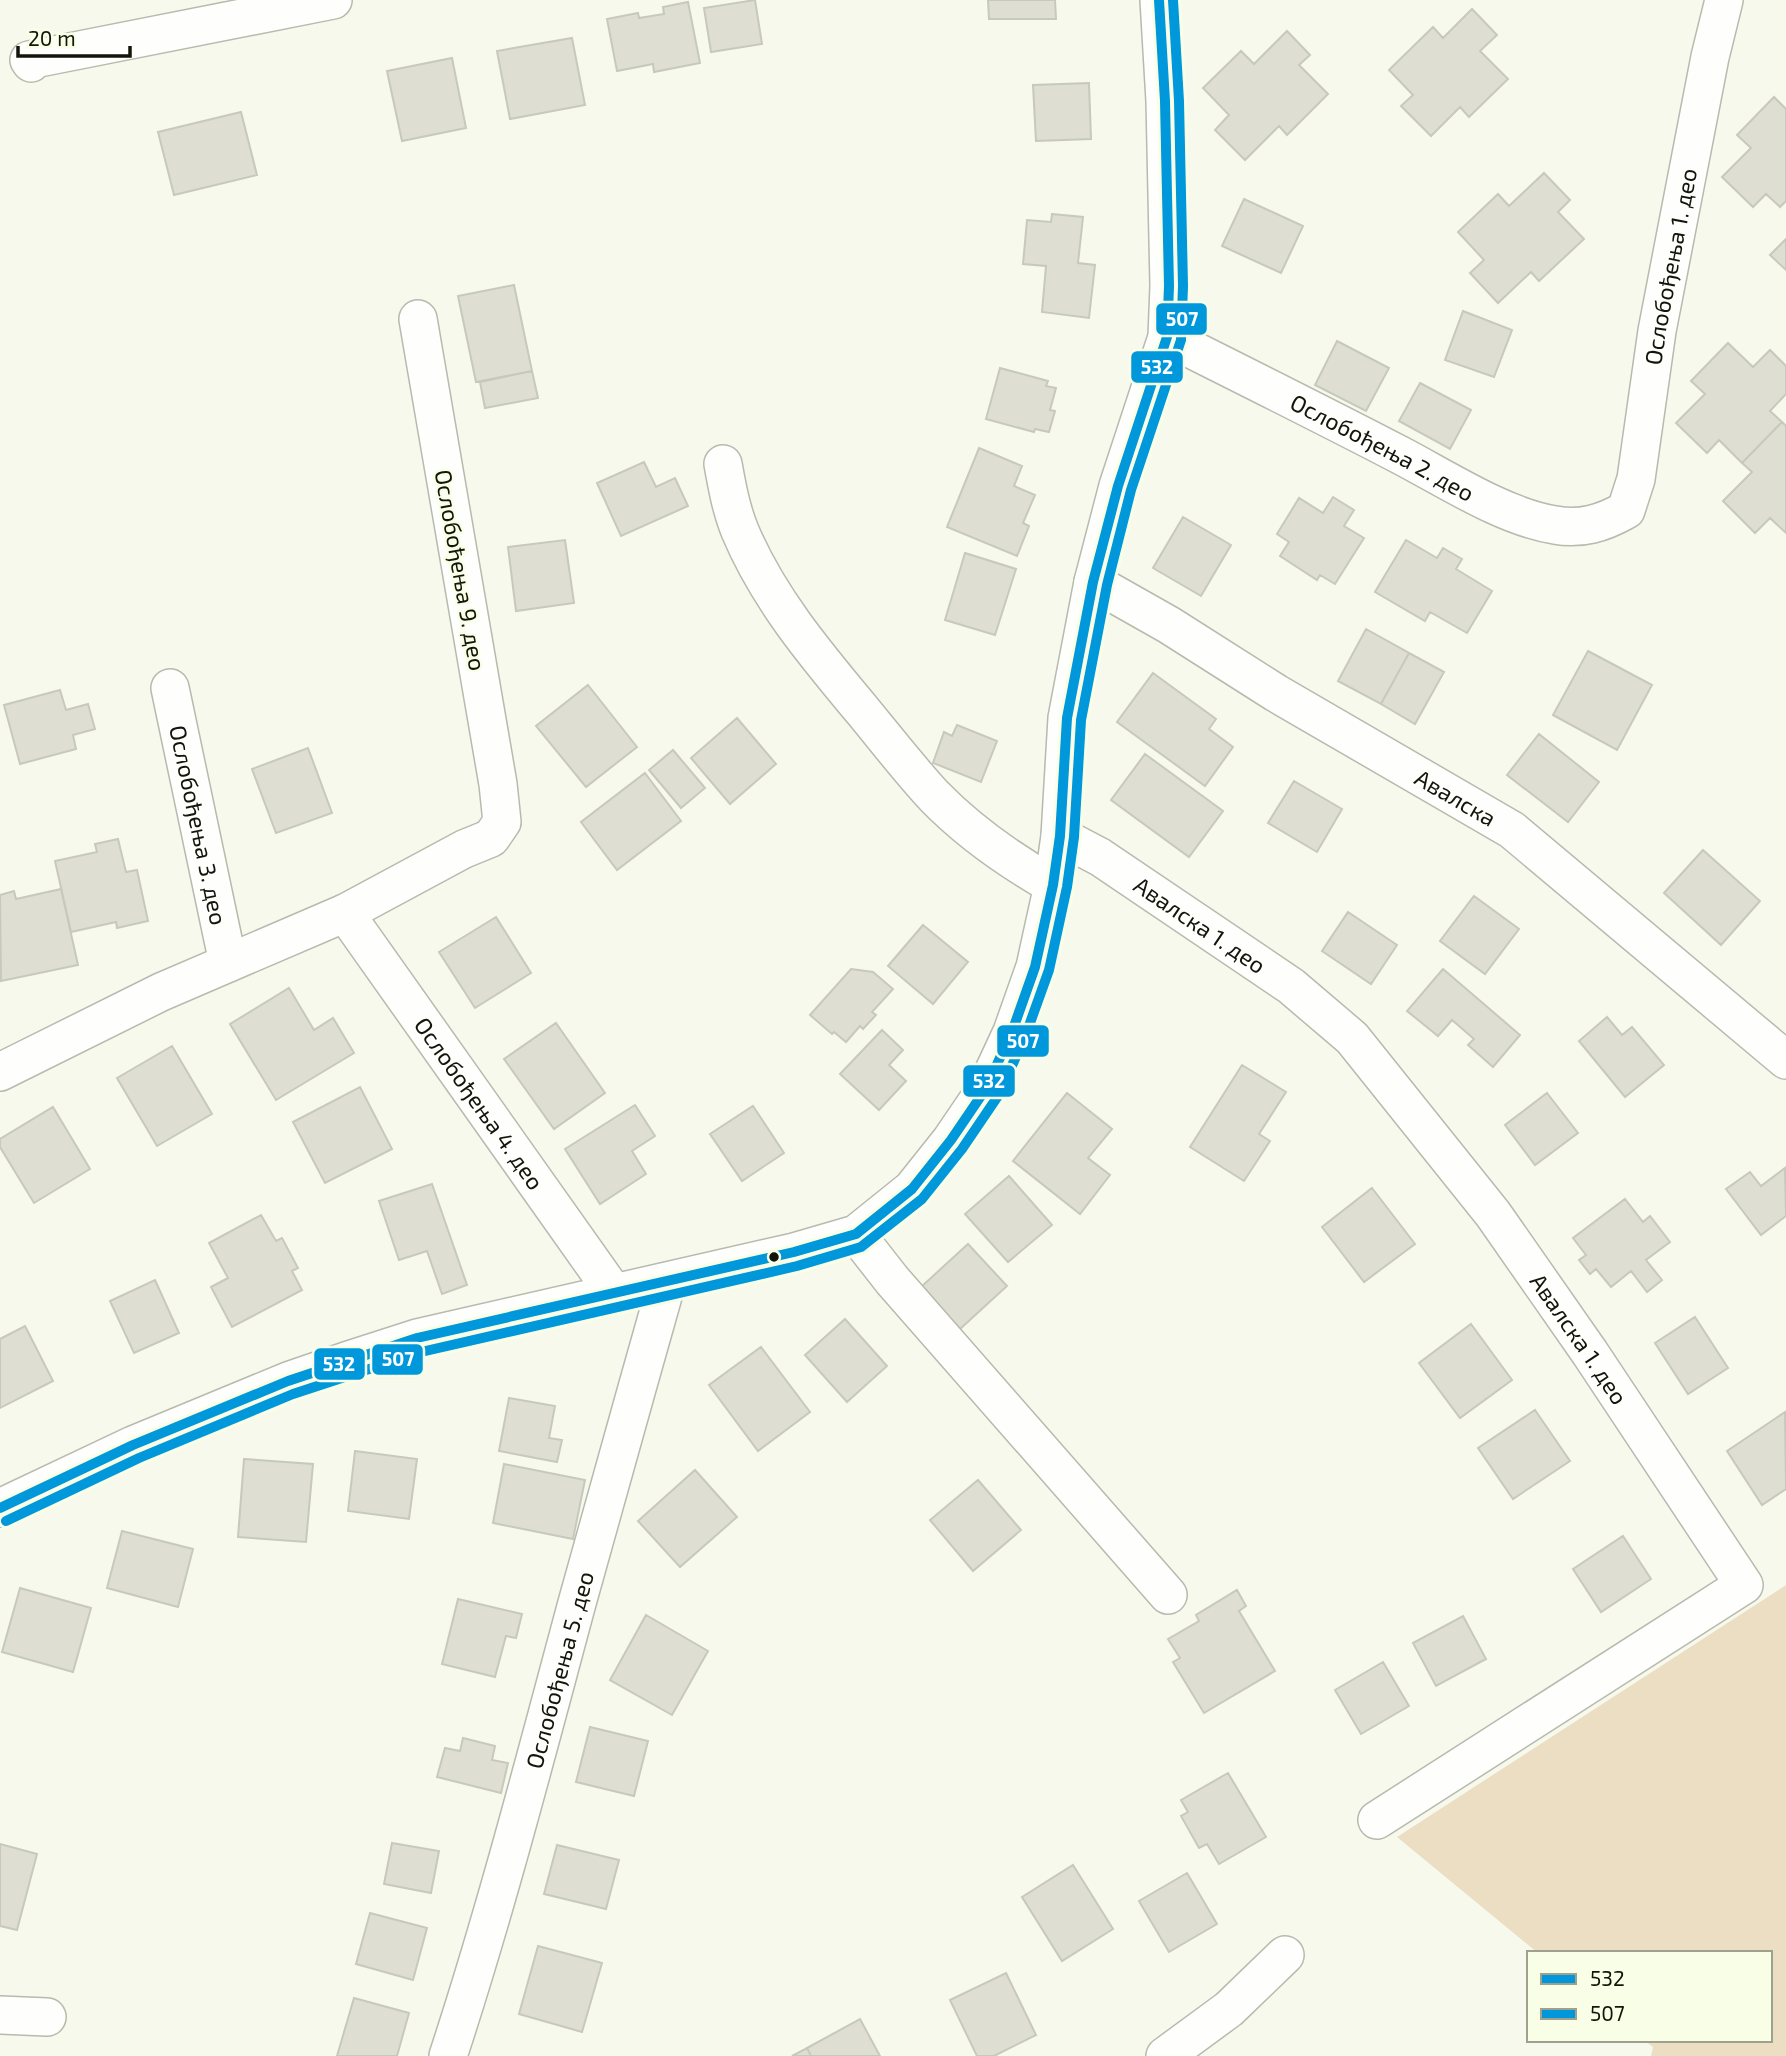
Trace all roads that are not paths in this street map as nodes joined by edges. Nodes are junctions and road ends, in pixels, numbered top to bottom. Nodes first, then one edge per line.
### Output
1 (333, 0) edge
2 (1159, 0) edge
3 (1724, 0) edge
4 (31, 63) dead end
5 (418, 319) dead end
6 (1167, 337) junction
7 (723, 464) dead end
8 (1604, 522) joint
9 (1093, 582) junction
10 (170, 688) dead end
11 (1060, 835) junction
12 (1053, 885) junction
13 (345, 913) junction
14 (228, 963) junction
15 (1786, 1060) edge
16 (0, 1072) edge
17 (856, 1234) junction
18 (667, 1282) junction
19 (614, 1293) junction
20 (0, 1508) edge
21 (1168, 1595) dead end
22 (1377, 1820) dead end
23 (1285, 1955) dead end
24 (0, 2015) edge
25 (47, 2017) dead end
26 (448, 2056) edge
27 (1165, 2056) edge

1 - 4 street
2 - 6 street
3 - 8 street, Ослобођења 1. део
5 - 13 street, Ослобођења 9. део
6 - 8 street, Ослобођења 2. део
6 - 9 street
7 - 12 street
9 - 11 street
9 - 15 street, Авалска
10 - 14 street, Ослобођења 3. део
11 - 12 street
11 - 22 street, Авалска 1. део
12 - 17 street
13 - 14 street
13 - 19 street, Ослобођења 4. део
14 - 16 street
17 - 18 street
17 - 21 street
18 - 19 street
18 - 26 street, Ослобођења 5. део
19 - 20 street
23 - 27 street
24 - 25 street

